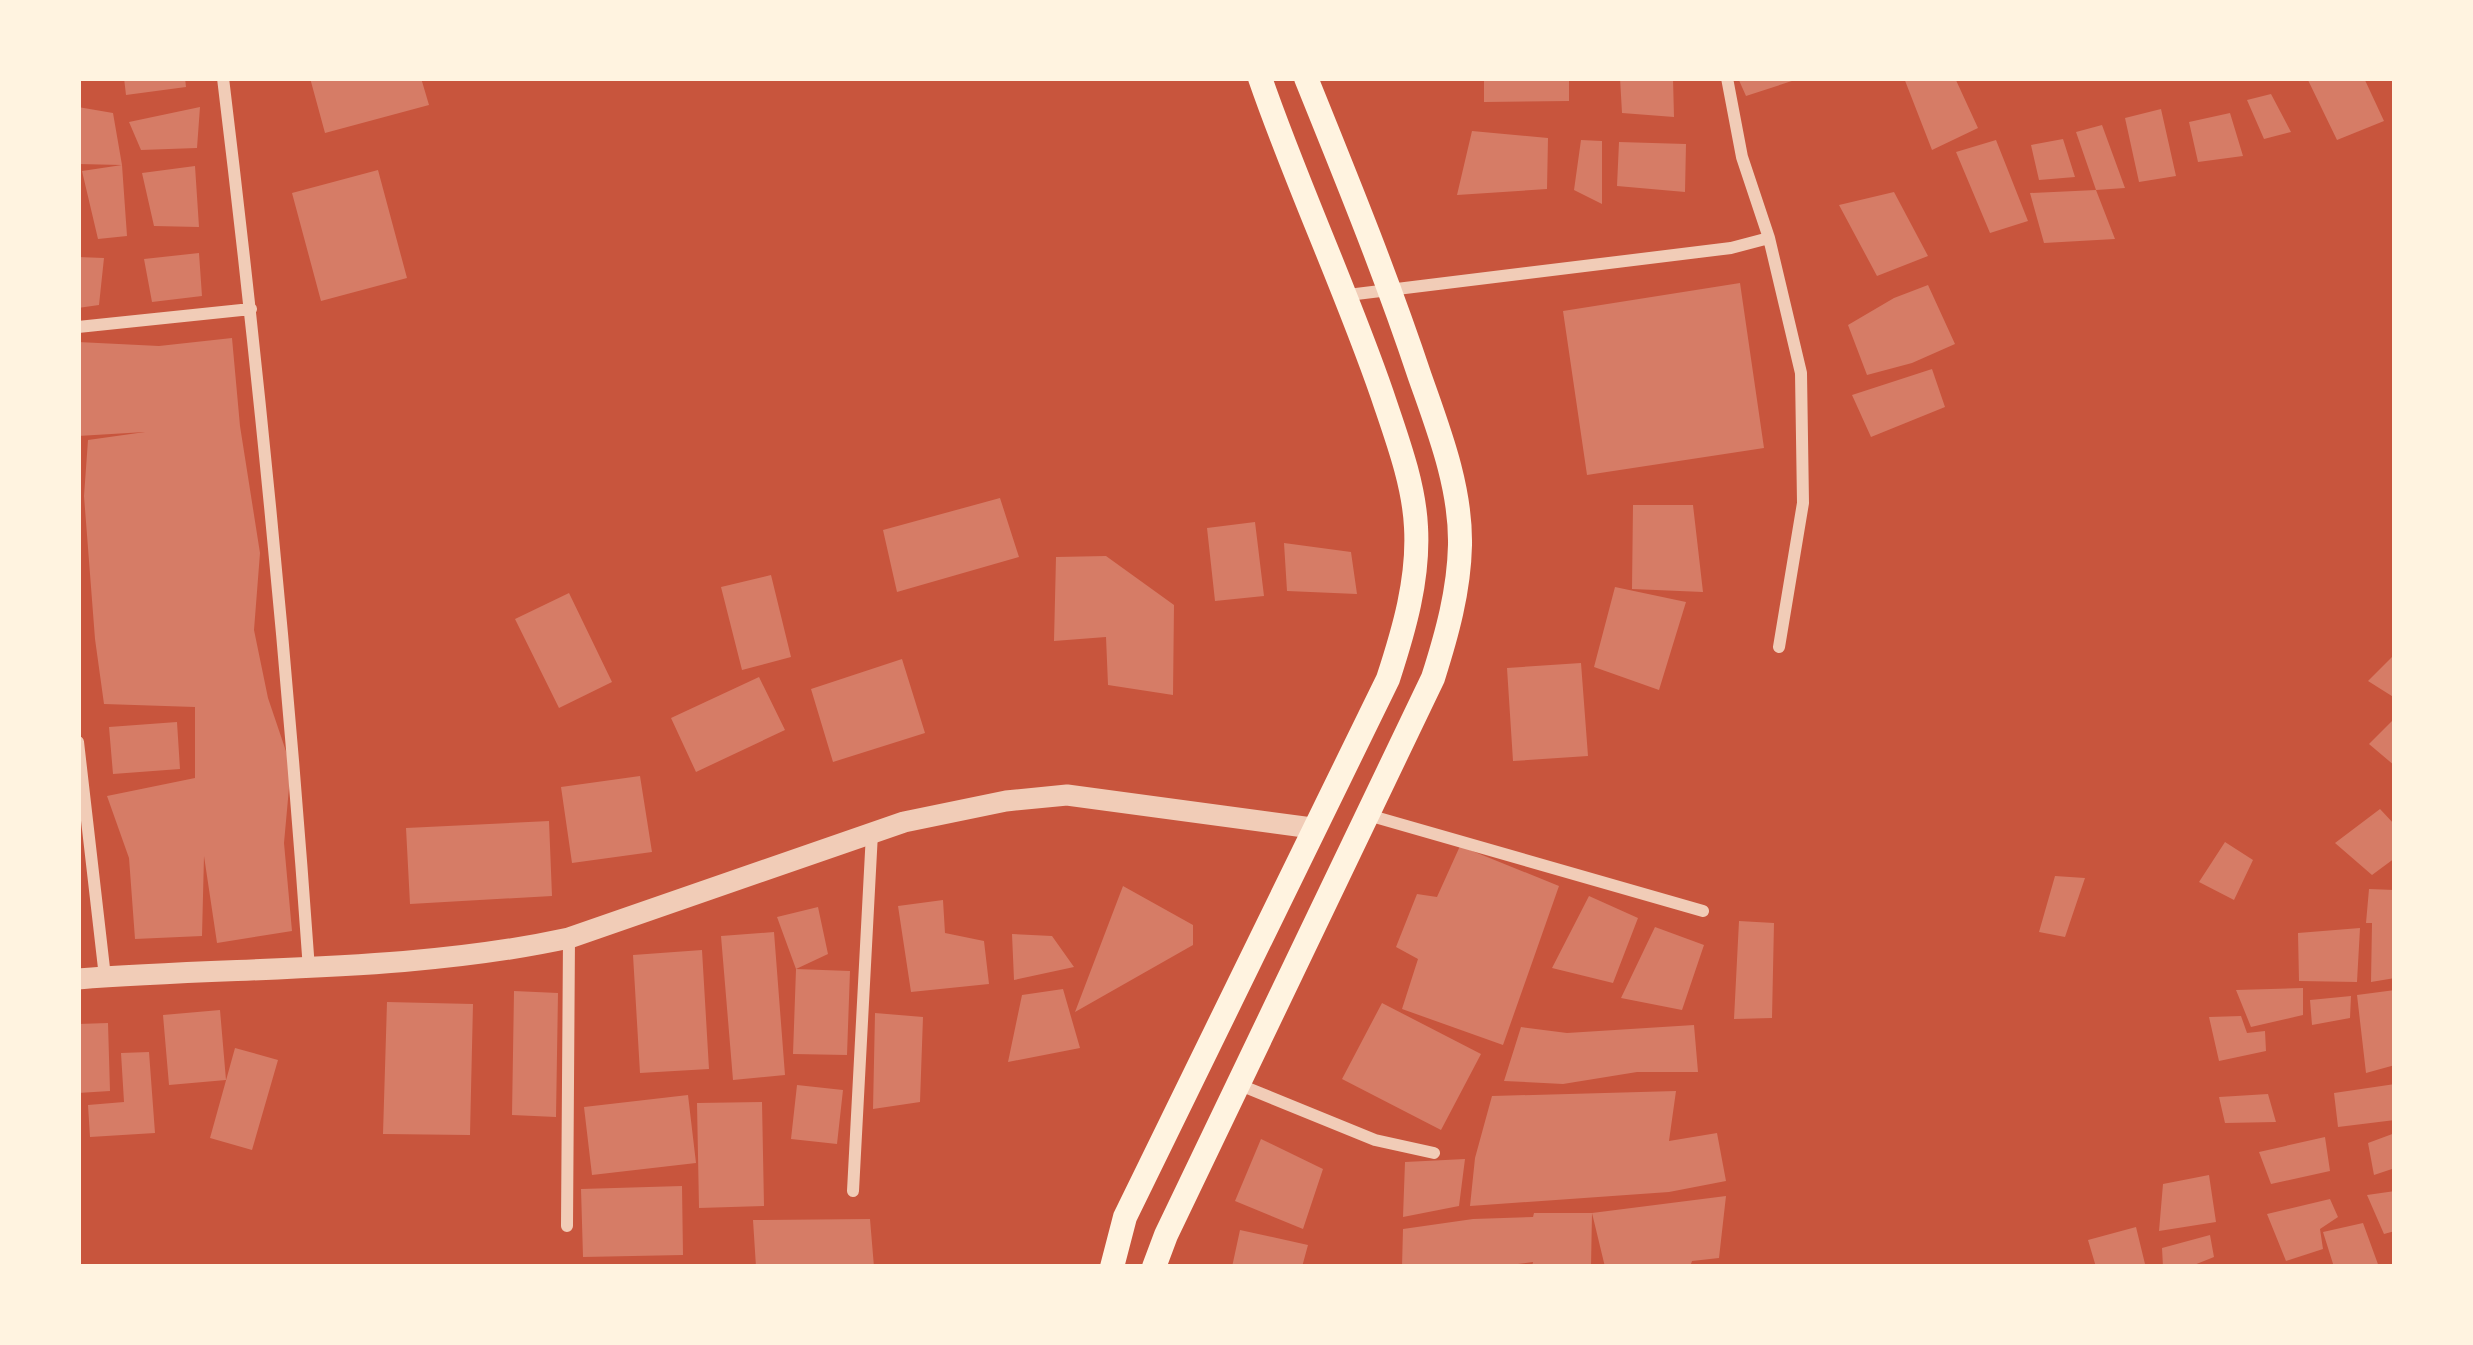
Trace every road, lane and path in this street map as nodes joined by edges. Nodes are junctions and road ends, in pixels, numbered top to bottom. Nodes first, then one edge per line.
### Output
1 (223, 78) edge
2 (1260, 78) edge
3 (1306, 78) edge
4 (1727, 78) edge
5 (1768, 238) junction
6 (1390, 288) junction
7 (1348, 296) junction
8 (251, 309) junction
9 (78, 327) edge
10 (1779, 646) dead end
11 (78, 742) edge
12 (1364, 825) junction
13 (1312, 828) junction
14 (872, 833) junction
15 (1703, 911) dead end
16 (569, 938) junction
17 (309, 969) junction
18 (105, 977) junction
19 (78, 980) edge
20 (1240, 1084) junction
21 (1434, 1153) dead end
22 (853, 1191) dead end
23 (567, 1226) dead end
24 (1112, 1267) edge
25 (1154, 1267) edge

1 - 8 street
2 - 7 main road
3 - 6 main road
4 - 5 street
5 - 6 street
5 - 10 street
6 - 7 street
6 - 12 main road
7 - 13 main road
8 - 9 street
8 - 17 street
11 - 18 street
12 - 13 main road
12 - 15 street
12 - 20 main road
13 - 14 street
13 - 24 main road
14 - 16 street
14 - 22 street
16 - 17 street
16 - 23 street
17 - 18 street
18 - 19 street
20 - 21 street
20 - 25 main road

